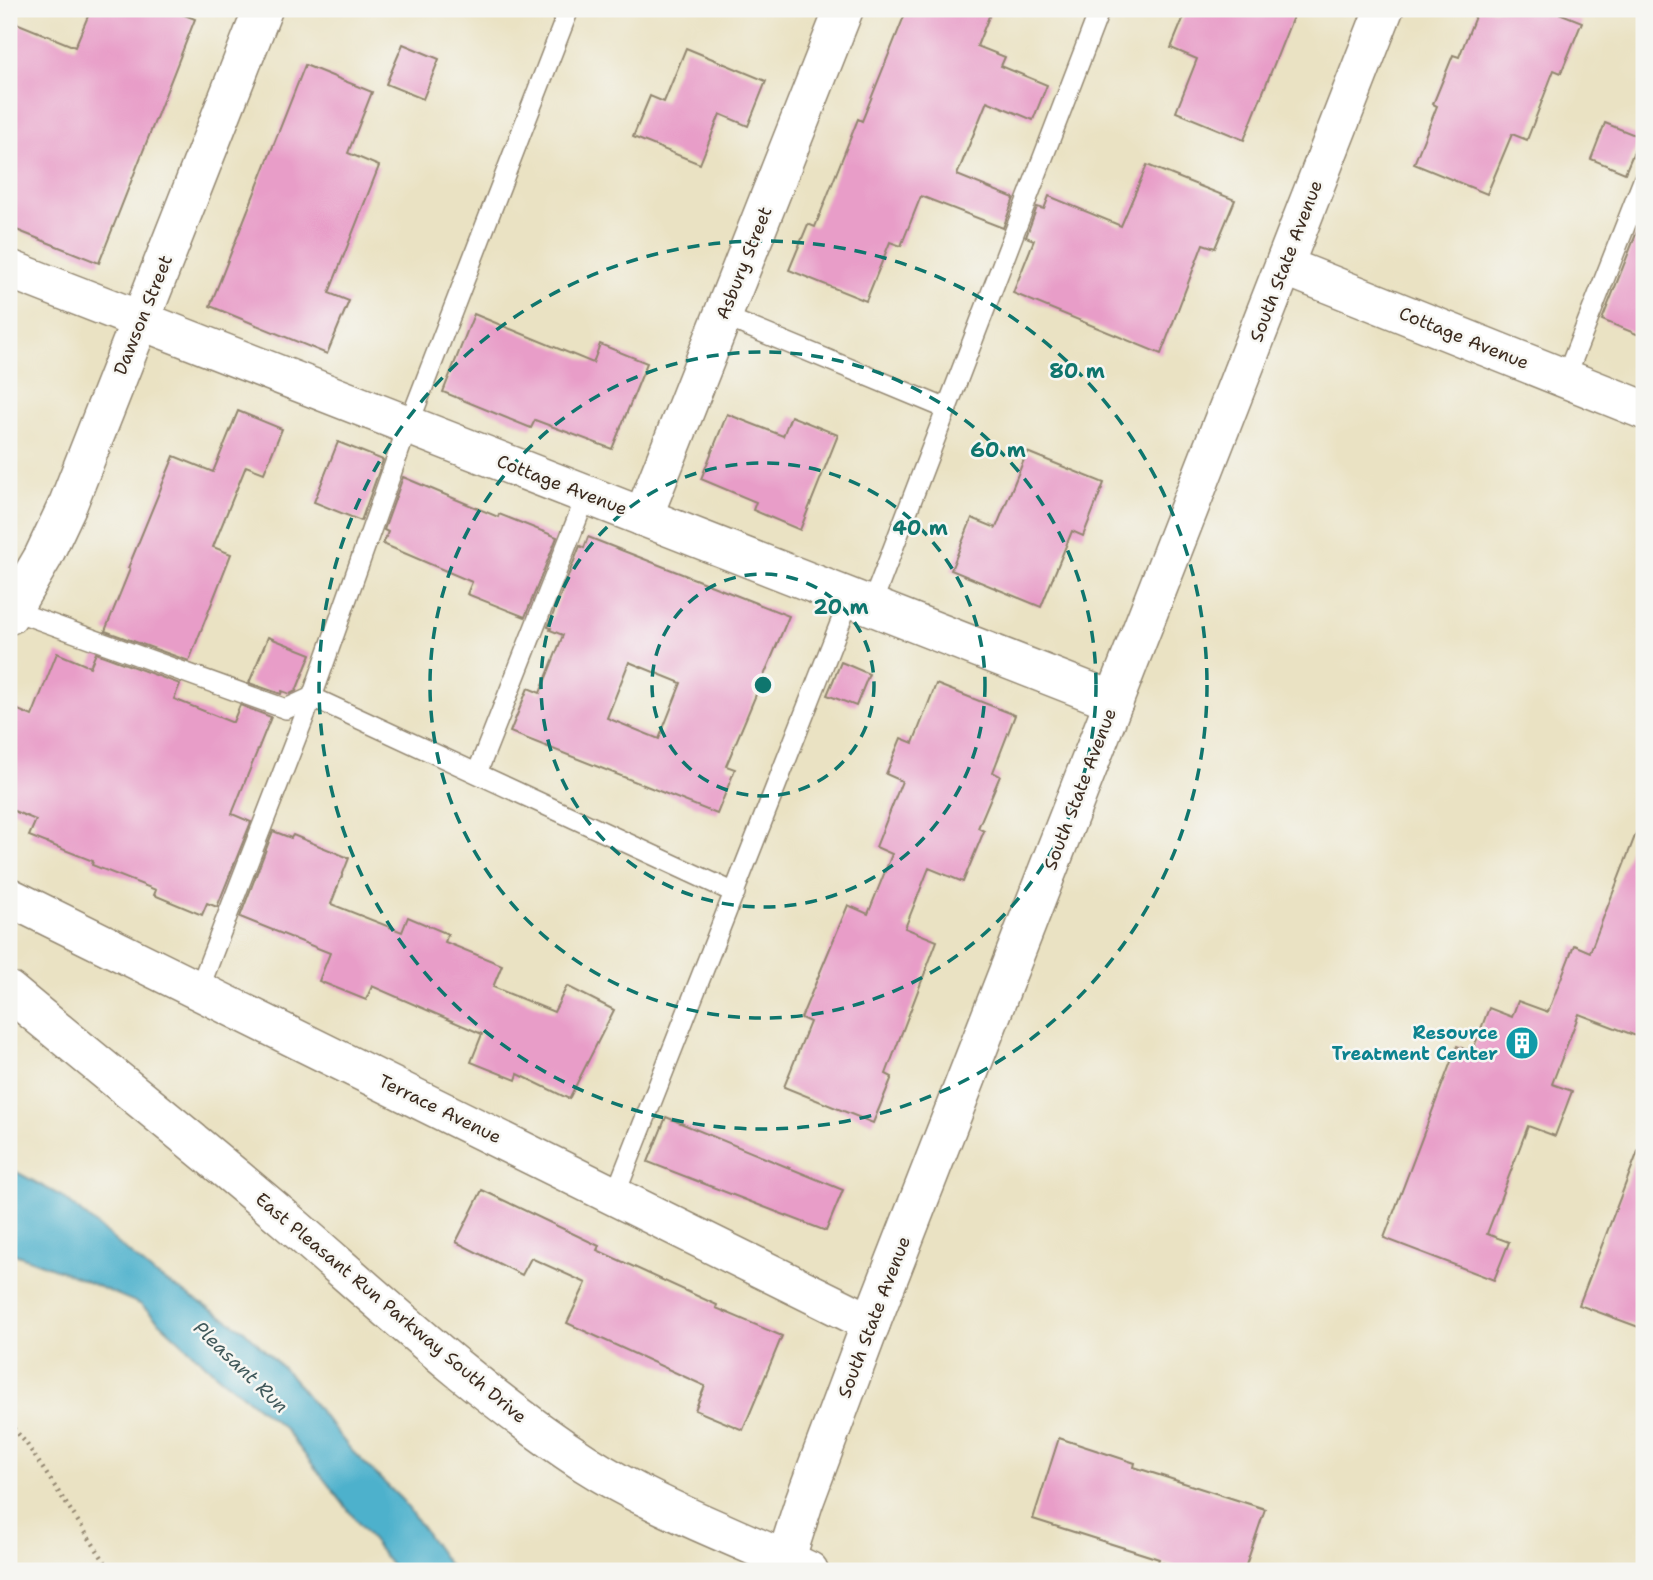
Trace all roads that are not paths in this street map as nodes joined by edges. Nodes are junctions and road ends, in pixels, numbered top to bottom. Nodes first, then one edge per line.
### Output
1 (263, 9) edge
2 (569, 9) edge
3 (844, 9) edge
4 (1100, 9) edge
5 (1384, 9) edge
6 (1644, 178) edge
7 (1284, 266) junction
8 (9, 269) edge
9 (723, 316) junction
10 (141, 321) junction
11 (1565, 379) junction
12 (947, 409) junction
13 (1644, 410) edge
14 (408, 426) junction
15 (587, 494) junction
16 (643, 517) junction
17 (860, 602) junction
18 (10, 613) edge
19 (312, 697) junction
20 (1114, 701) junction
21 (477, 773) junction
22 (735, 893) junction
23 (9, 897) edge
24 (199, 989) junction
25 (9, 991) edge
26 (615, 1195) junction
27 (871, 1323) junction
28 (792, 1568) edge

1 - 10 street, Dawson Street
2 - 14 lane
3 - 9 street, Asbury Street
4 - 12 lane
5 - 7 street, South State Avenue
6 - 11 lane
7 - 11 street, Cottage Avenue
7 - 20 street, South State Avenue
8 - 10 street, Cottage Avenue
9 - 12 lane
9 - 16 street, Asbury Street
10 - 14 street, Cottage Avenue
10 - 18 street, Dawson Street
11 - 13 street, Cottage Avenue
12 - 17 lane
14 - 15 street, Cottage Avenue
14 - 19 lane
15 - 16 street, Cottage Avenue
15 - 21 lane
16 - 17 street, Cottage Avenue
17 - 20 street, Cottage Avenue
17 - 22 lane
18 - 19 lane
19 - 21 lane
19 - 24 lane
20 - 27 street, South State Avenue
21 - 22 lane
22 - 26 lane
23 - 24 street, Terrace Avenue
24 - 26 street, Terrace Avenue
25 - 28 street, East Pleasant Run Parkway South Drive
26 - 27 street, Terrace Avenue
27 - 28 street, South State Avenue

